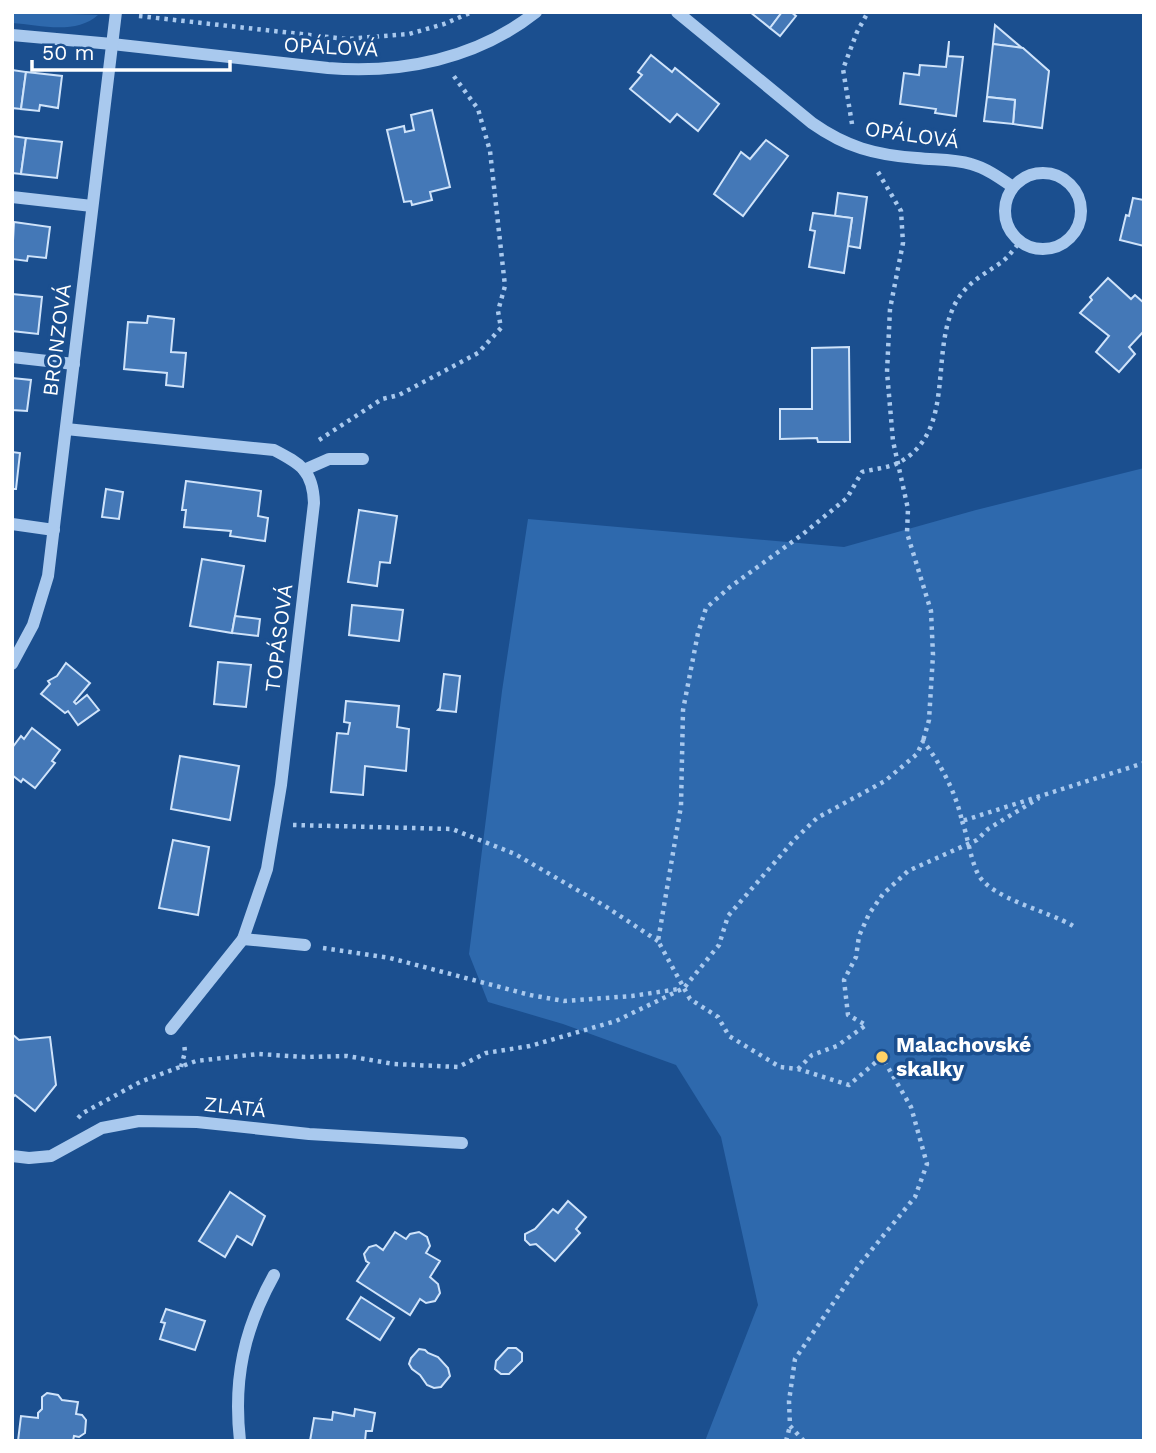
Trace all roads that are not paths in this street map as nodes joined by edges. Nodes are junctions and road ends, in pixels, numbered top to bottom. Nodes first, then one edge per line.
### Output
1 (116, 12) edge
2 (536, 12) edge
3 (677, 12) edge
4 (12, 35) edge
5 (112, 44) junction
6 (1013, 187) junction
7 (12, 197) edge
8 (92, 206) junction
9 (12, 357) edge
10 (74, 364) junction
11 (66, 429) junction
12 (363, 459) dead end
13 (304, 470) junction
14 (12, 524) edge
15 (54, 530) junction
16 (12, 664) edge
17 (243, 939) junction
18 (305, 945) road end
19 (171, 1029) dead end
20 (462, 1143) dead end
21 (12, 1156) edge
22 (274, 1275) dead end
23 (240, 1441) edge

1 - 5 street, BRONZOVÁ
2 - 5 street, OPÁLOVÁ
3 - 6 street, OPÁLOVÁ
4 - 5 street, OPÁLOVÁ
5 - 8 street, BRONZOVÁ
6 - 6 street
7 - 8 street
8 - 10 street, BRONZOVÁ
9 - 10 street
10 - 11 street, BRONZOVÁ
11 - 13 street
11 - 15 street, BRONZOVÁ
12 - 13 street
13 - 17 street, TOPÁSOVÁ
14 - 15 street
15 - 16 street, BRONZOVÁ
17 - 18 street
17 - 19 street, TOPÁSOVÁ
20 - 21 street, ZLATÁ
22 - 23 street

